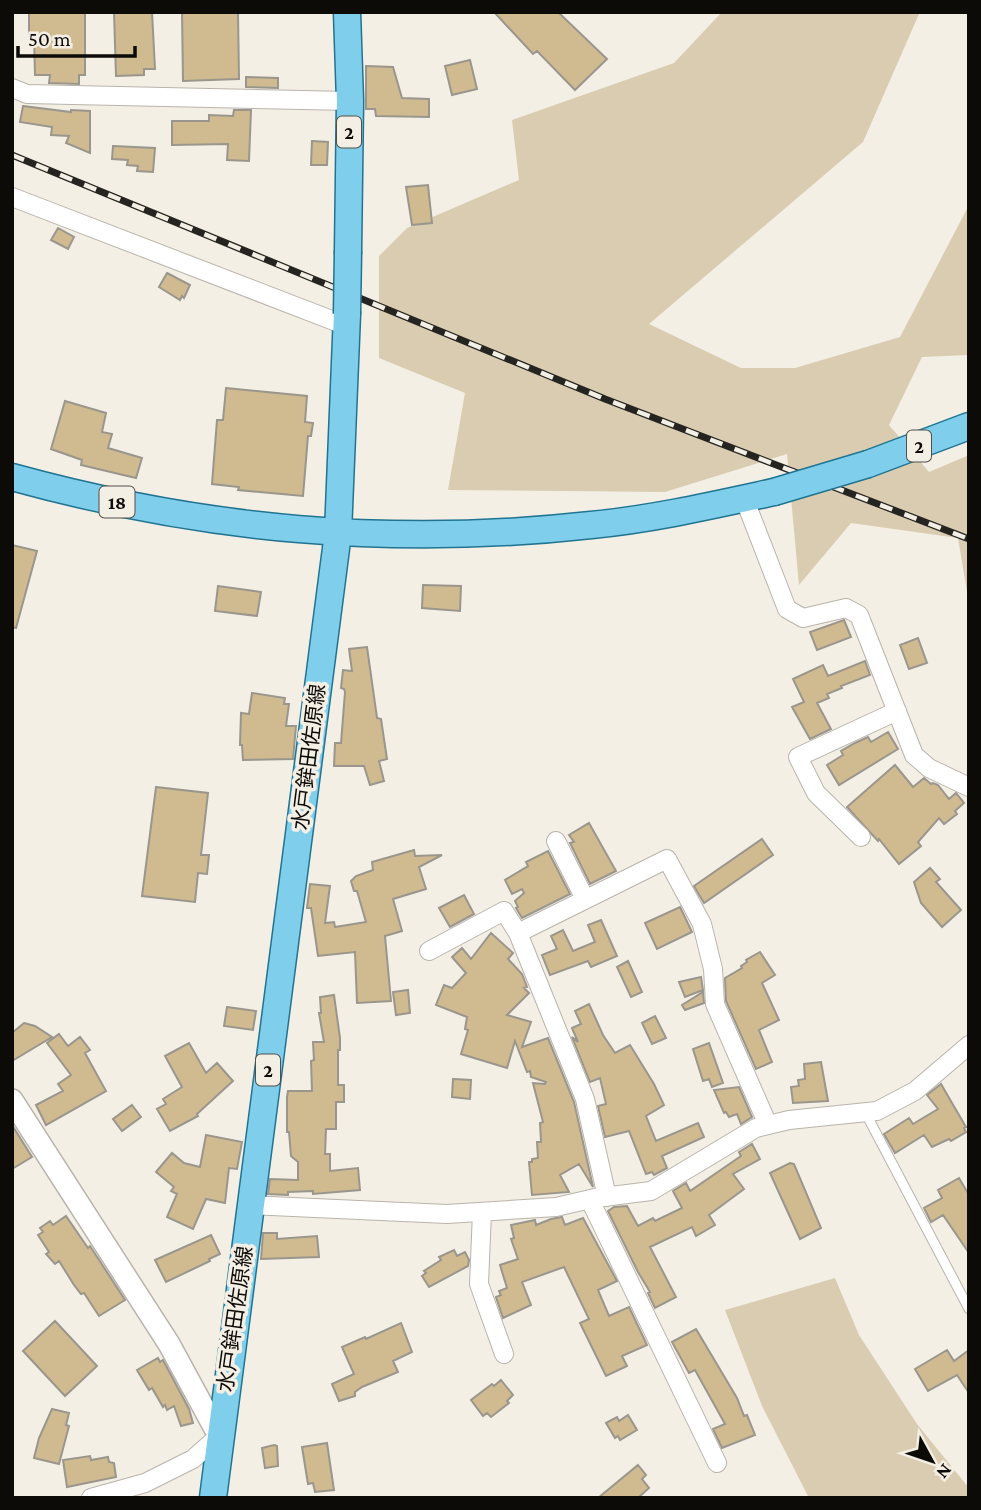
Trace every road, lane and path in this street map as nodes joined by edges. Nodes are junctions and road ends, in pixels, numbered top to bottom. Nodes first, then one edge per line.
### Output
1 (347, 12) edge
2 (12, 88) edge
3 (350, 101) junction
4 (12, 197) edge
5 (347, 320) junction
6 (969, 426) edge
7 (12, 477) edge
8 (744, 498) junction
9 (338, 533) junction
10 (897, 711) junction
11 (969, 787) edge
12 (861, 837) dead end
13 (556, 841) dead end
14 (585, 899) junction
15 (518, 933) junction
16 (429, 951) dead end
17 (969, 1045) edge
18 (12, 1100) edge
19 (865, 1112) junction
20 (768, 1125) junction
21 (599, 1198) junction
22 (251, 1205) junction
23 (482, 1212) junction
24 (969, 1309) edge
25 (503, 1354) dead end
26 (219, 1436) junction
27 (717, 1463) dead end
28 (91, 1498) edge
29 (213, 1498) edge

1 - 3 main road, 水戸鉾田佐原線 / 2
2 - 3 street
3 - 5 main road, 水戸鉾田佐原線 / 2, bridge
4 - 5 street
5 - 9 main road, 水戸鉾田佐原線 / 2
6 - 8 main road, 2, bridge
7 - 9 main road, 18
8 - 9 main road, 2
8 - 10 street
9 - 22 main road, 水戸鉾田佐原線 / 2
10 - 11 street
10 - 12 street
13 - 14 street
14 - 15 street
14 - 20 street
15 - 16 street
15 - 21 street
17 - 19 street
18 - 26 street
19 - 20 street
19 - 24 lane
20 - 21 street
21 - 23 street
21 - 27 street
22 - 23 street
22 - 26 main road, 水戸鉾田佐原線 / 2
23 - 25 street
26 - 28 street
26 - 29 main road, 水戸鉾田佐原線 / 2

